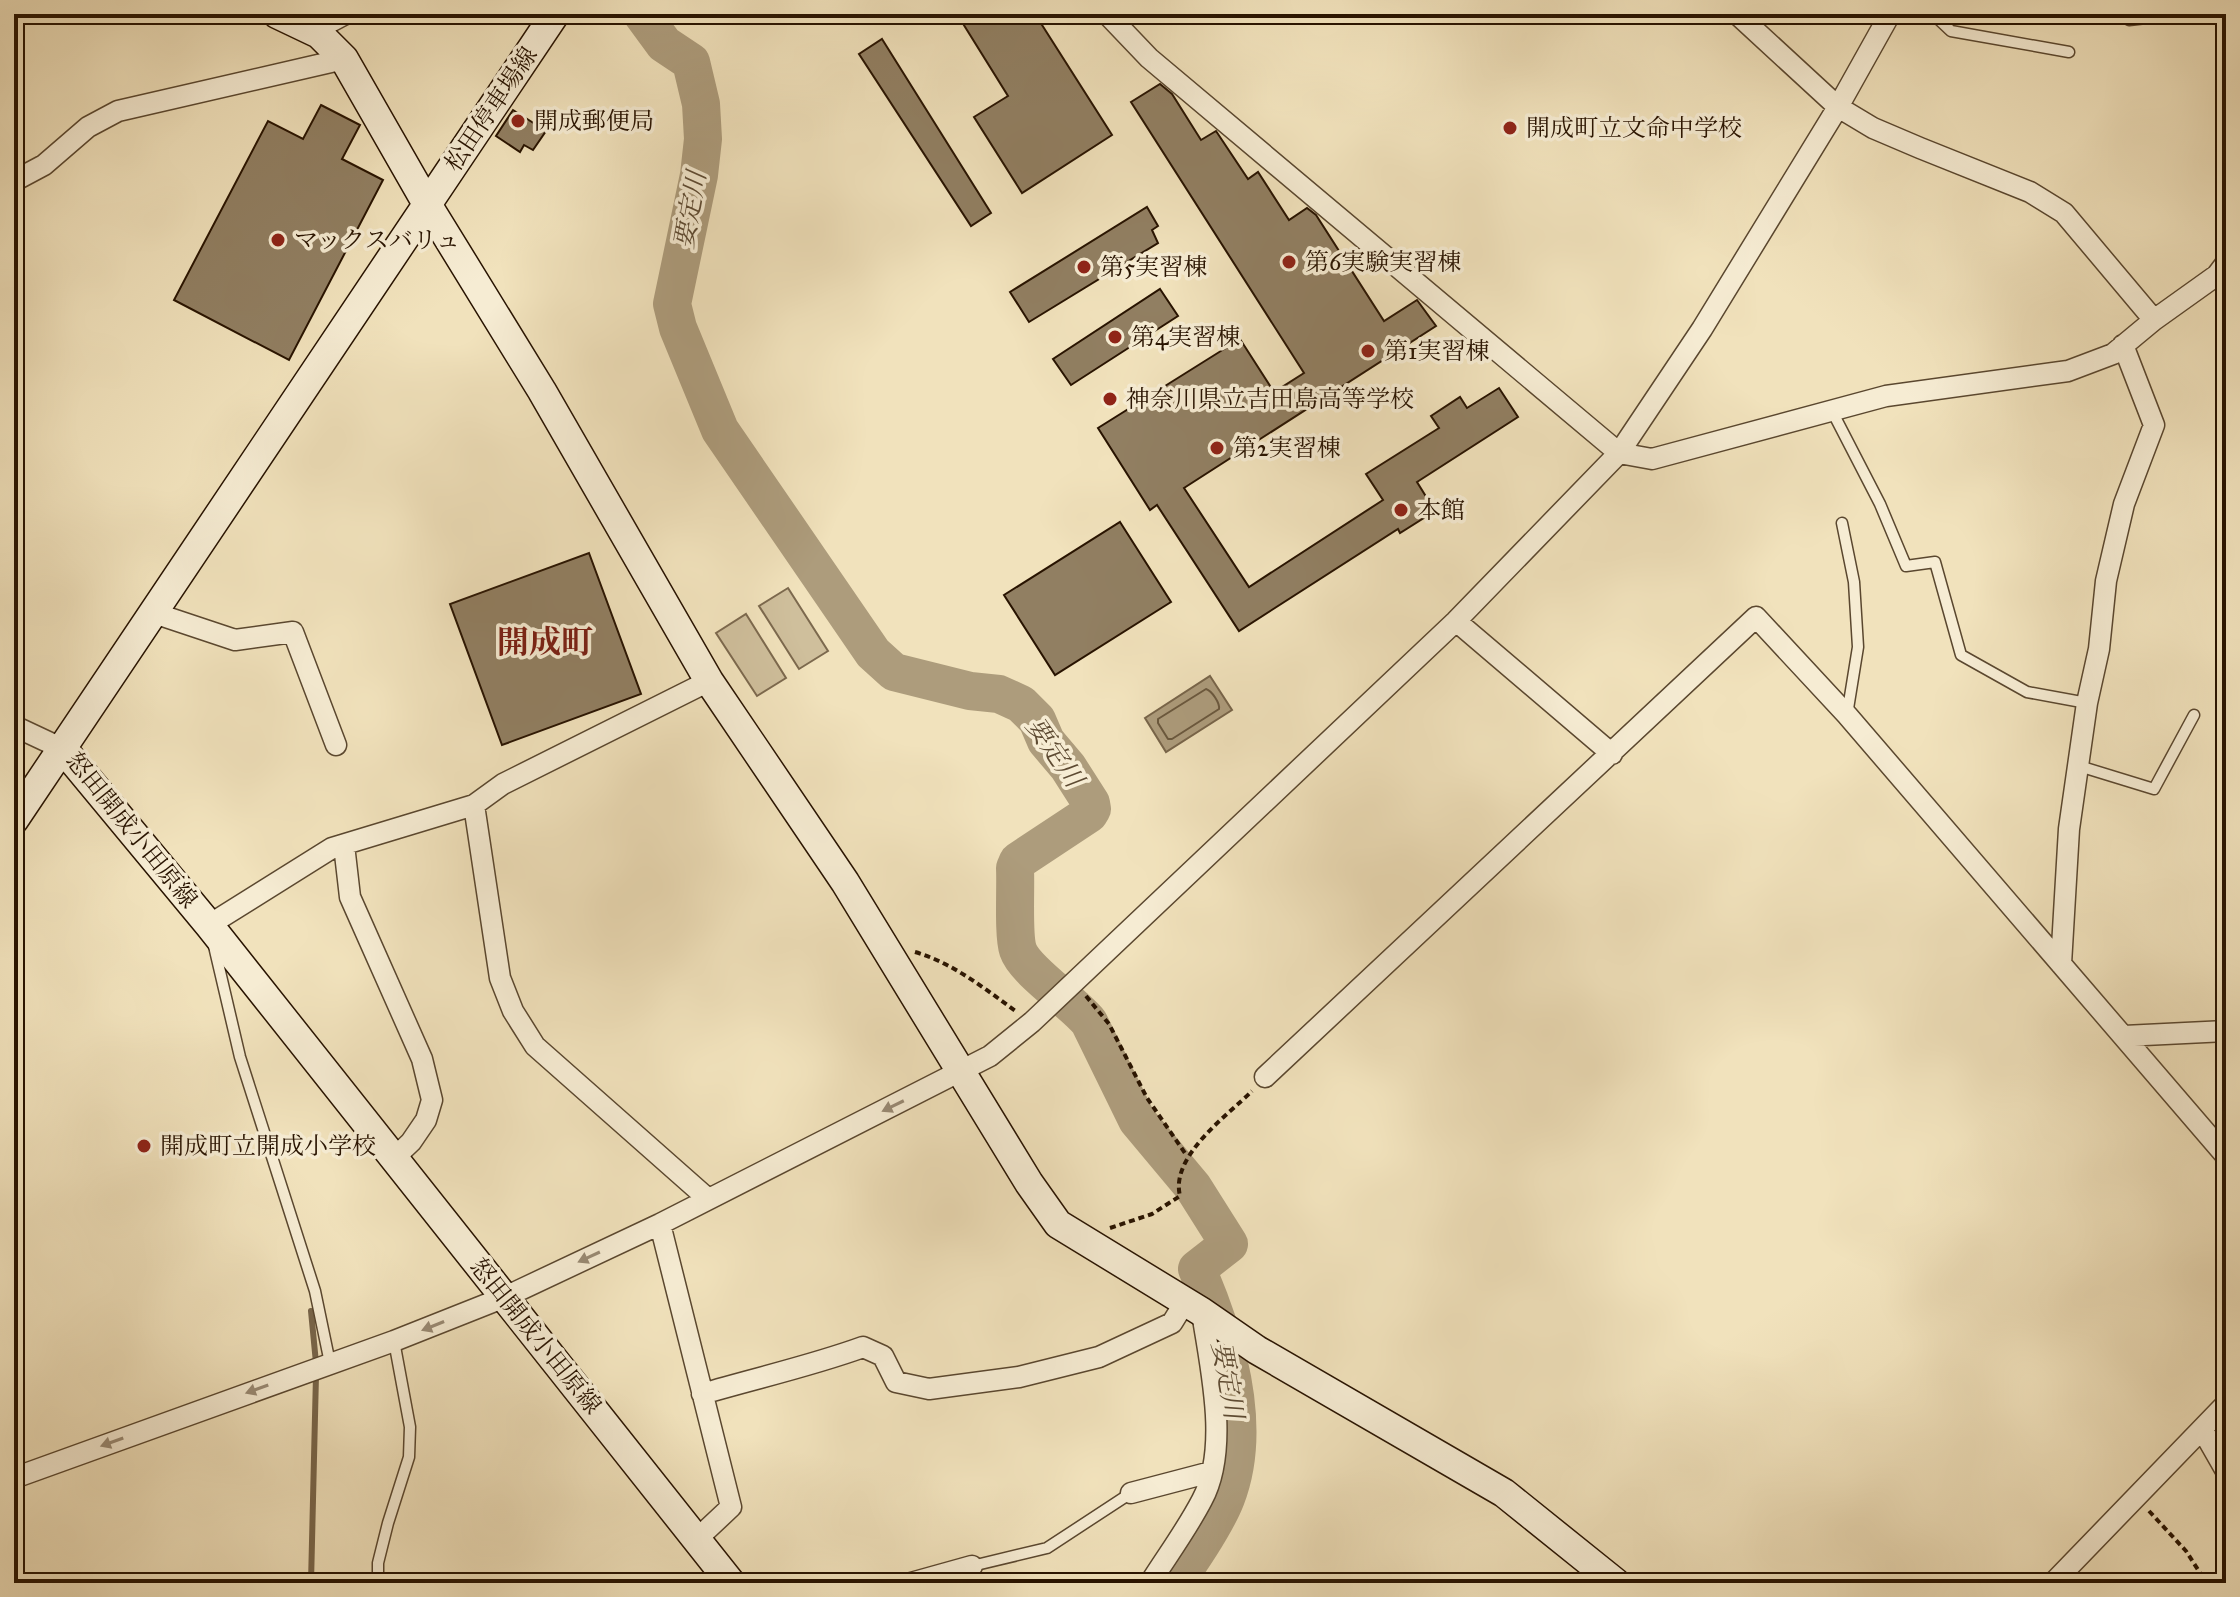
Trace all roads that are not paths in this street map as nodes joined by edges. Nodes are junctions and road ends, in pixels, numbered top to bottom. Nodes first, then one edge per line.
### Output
1 (277, 14) edge
2 (356, 14) edge
3 (555, 14) edge
4 (1107, 14) edge
5 (1737, 14) edge
6 (1890, 14) edge
7 (1933, 14) edge
8 (2181, 14) edge
9 (2129, 20) dead end
10 (319, 34) junction
11 (2069, 52) dead end
12 (344, 59) junction
13 (1838, 107) junction
14 (14, 156) edge
15 (18, 179) edge
16 (427, 204) junction
17 (2223, 274) edge
18 (2154, 320) junction
19 (2123, 345) junction
20 (1832, 411) junction
21 (1619, 453) junction
22 (1842, 523) dead end
23 (154, 613) junction
24 (1456, 621) junction
25 (709, 681) junction
26 (2087, 703) junction
27 (1847, 715) junction
28 (2194, 715) dead end
29 (14, 726) edge
30 (336, 745) dead end
31 (63, 749) junction
32 (1612, 754) junction
33 (2079, 766) junction
34 (474, 805) junction
35 (14, 820) edge
36 (344, 845) junction
37 (209, 925) junction
38 (2061, 964) junction
39 (2226, 1031) edge
40 (2124, 1036) junction
41 (963, 1072) junction
42 (1265, 1077) road end
43 (2226, 1156) edge
44 (392, 1160) junction
45 (707, 1198) junction
46 (660, 1224) junction
47 (505, 1297) junction
48 (1194, 1307) junction
49 (394, 1341) junction
50 (330, 1363) junction
51 (702, 1394) junction
52 (2226, 1404) edge
53 (2202, 1429) junction
54 (2226, 1471) edge
55 (1211, 1472) junction
56 (14, 1478) edge
57 (1131, 1493) joint
58 (697, 1539) junction
59 (972, 1566) joint
60 (378, 1583) edge
61 (731, 1583) edge
62 (911, 1583) edge
63 (1150, 1583) edge
64 (1616, 1583) edge
65 (2053, 1583) edge

1 - 10 main road
2 - 10 lane
3 - 16 main road, 松田停車場線
4 - 21 street
5 - 13 street
6 - 13 street
7 - 11 lane
8 - 9 lane
10 - 12 main road
12 - 15 street
12 - 16 main road
13 - 18 street
13 - 21 street
14 - 15 lane
16 - 23 main road, 怒田開成小田原線
16 - 25 main road
17 - 18 street
18 - 19 street
19 - 20 street
19 - 26 street
20 - 21 street
20 - 26 lane
21 - 24 street
22 - 27 lane
23 - 30 street
23 - 31 main road, 怒田開成小田原線
24 - 32 street
24 - 41 street
25 - 34 street
25 - 41 main road
26 - 33 street
27 - 32 street
27 - 38 street
28 - 33 lane
29 - 31 street
31 - 35 main road
31 - 37 main road, 怒田開成小田原線
32 - 42 street
33 - 38 street
34 - 36 street
34 - 45 street
36 - 37 street
36 - 44 street
37 - 44 main road, 怒田開成小田原線
37 - 50 lane
38 - 40 street
39 - 40 street
40 - 43 street
41 -> 45 street
41 - 48 main road
44 - 47 main road, 怒田開成小田原線
45 - 46 street
46 -> 47 street
46 - 51 street
47 -> 49 street
47 - 58 main road, 怒田開成小田原線
48 - 51 street
48 - 55 street
48 - 64 main road
49 - 50 street
49 - 60 lane
50 -> 56 street
51 - 58 street
52 - 53 street
53 - 54 street
53 - 65 street
55 - 57 street
55 - 63 street
57 - 59 lane
58 - 61 main road, 怒田開成小田原線
59 - 62 street

